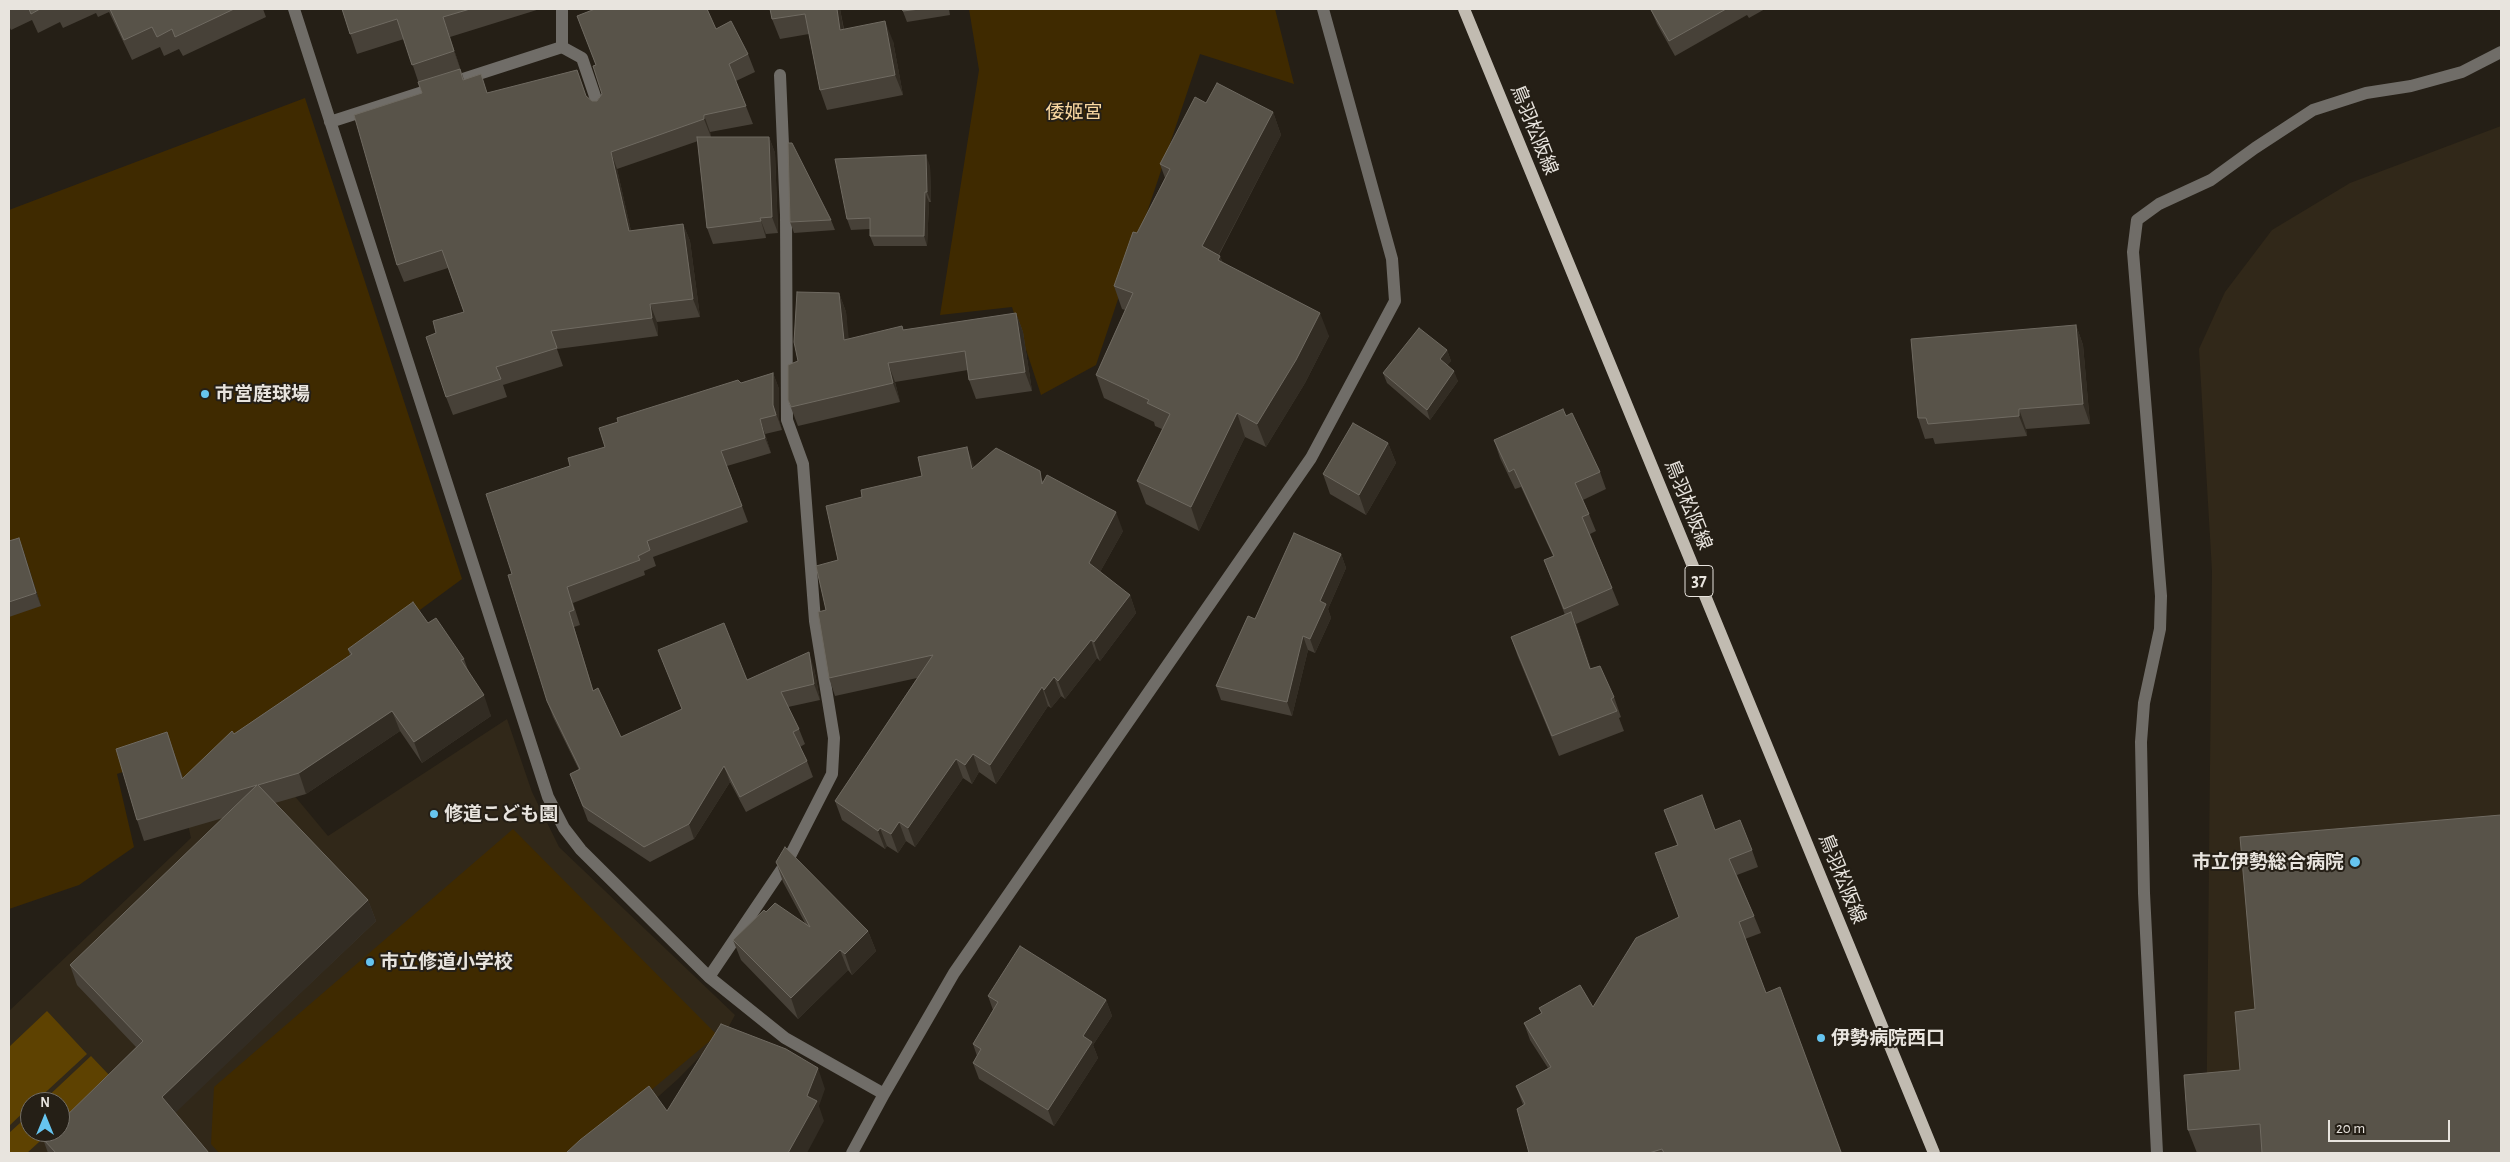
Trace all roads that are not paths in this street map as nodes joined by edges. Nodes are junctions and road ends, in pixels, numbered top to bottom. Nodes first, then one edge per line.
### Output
1 (294, 9) edge
2 (562, 9) edge
3 (1323, 9) edge
4 (1464, 9) edge
5 (562, 48) junction
6 (2501, 52) edge
7 (780, 75) dead end
8 (600, 111) edge
9 (330, 122) junction
10 (709, 977) junction
11 (884, 1094) junction
12 (852, 1153) edge
13 (1934, 1153) edge
14 (2158, 1153) edge

1 - 9 street
2 - 5 street
3 - 11 street
4 - 13 main road, 鳥羽松阪線 / 37
5 - 8 street
5 - 9 street
6 - 14 street
7 - 10 street
9 - 10 street
10 - 11 street
11 - 12 street

